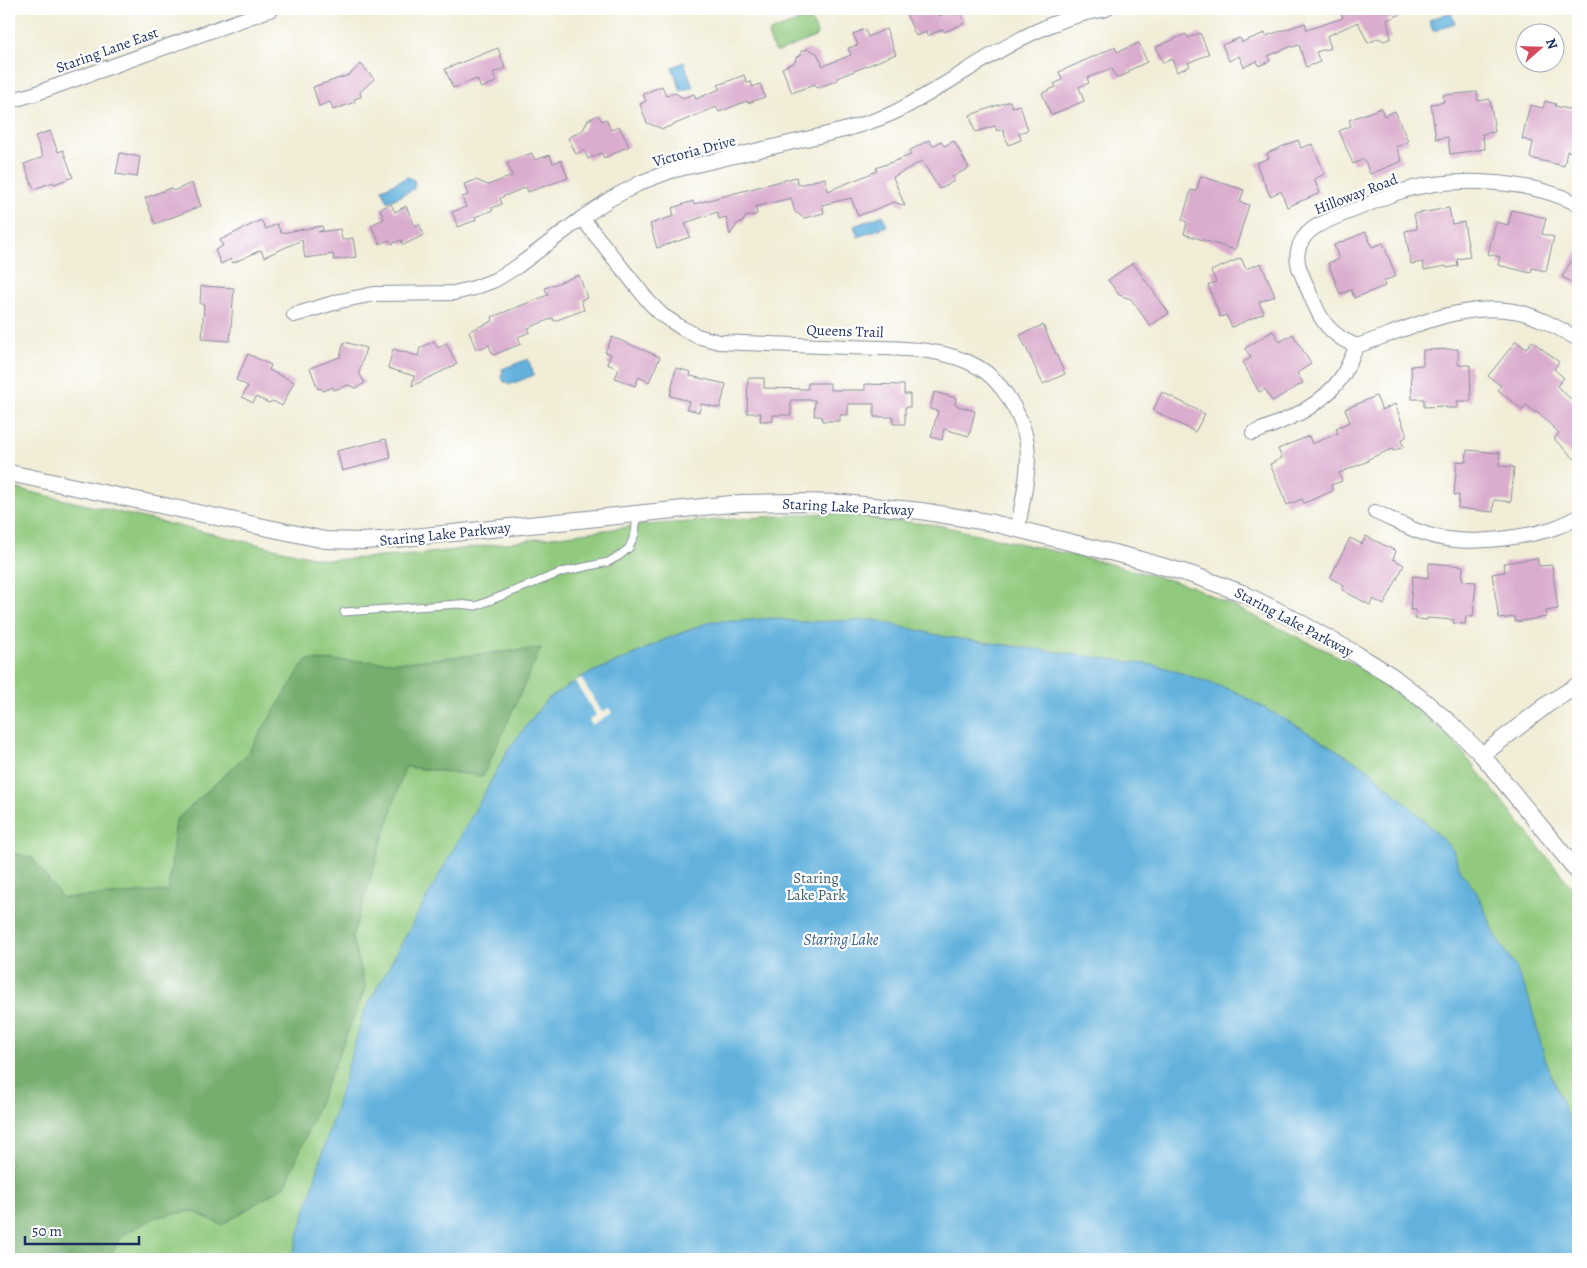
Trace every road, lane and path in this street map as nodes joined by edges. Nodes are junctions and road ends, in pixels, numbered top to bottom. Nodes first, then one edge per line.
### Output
1 (272, 9) edge
2 (1106, 9) edge
3 (9, 101) edge
4 (1578, 204) edge
5 (582, 218) junction
6 (294, 315) dead end
7 (1578, 339) edge
8 (1356, 346) junction
9 (1253, 433) dead end
10 (9, 473) edge
11 (1375, 512) dead end
12 (637, 514) junction
13 (1578, 516) edge
14 (1018, 528) junction
15 (344, 612) dead end
16 (1578, 685) edge
17 (1482, 755) junction
18 (1578, 872) edge

1 - 3 street, Staring Lane East
2 - 5 street, Victoria Drive
4 - 8 street, Hilloway Road
5 - 6 street, Victoria Drive
5 - 14 street, Queens Trail
7 - 8 street
8 - 9 street
10 - 12 street, Staring Lake Parkway
11 - 13 street
12 - 14 street, Staring Lake Parkway
12 - 15 lane
14 - 17 street, Staring Lake Parkway
16 - 17 street
17 - 18 street, Staring Lake Parkway

